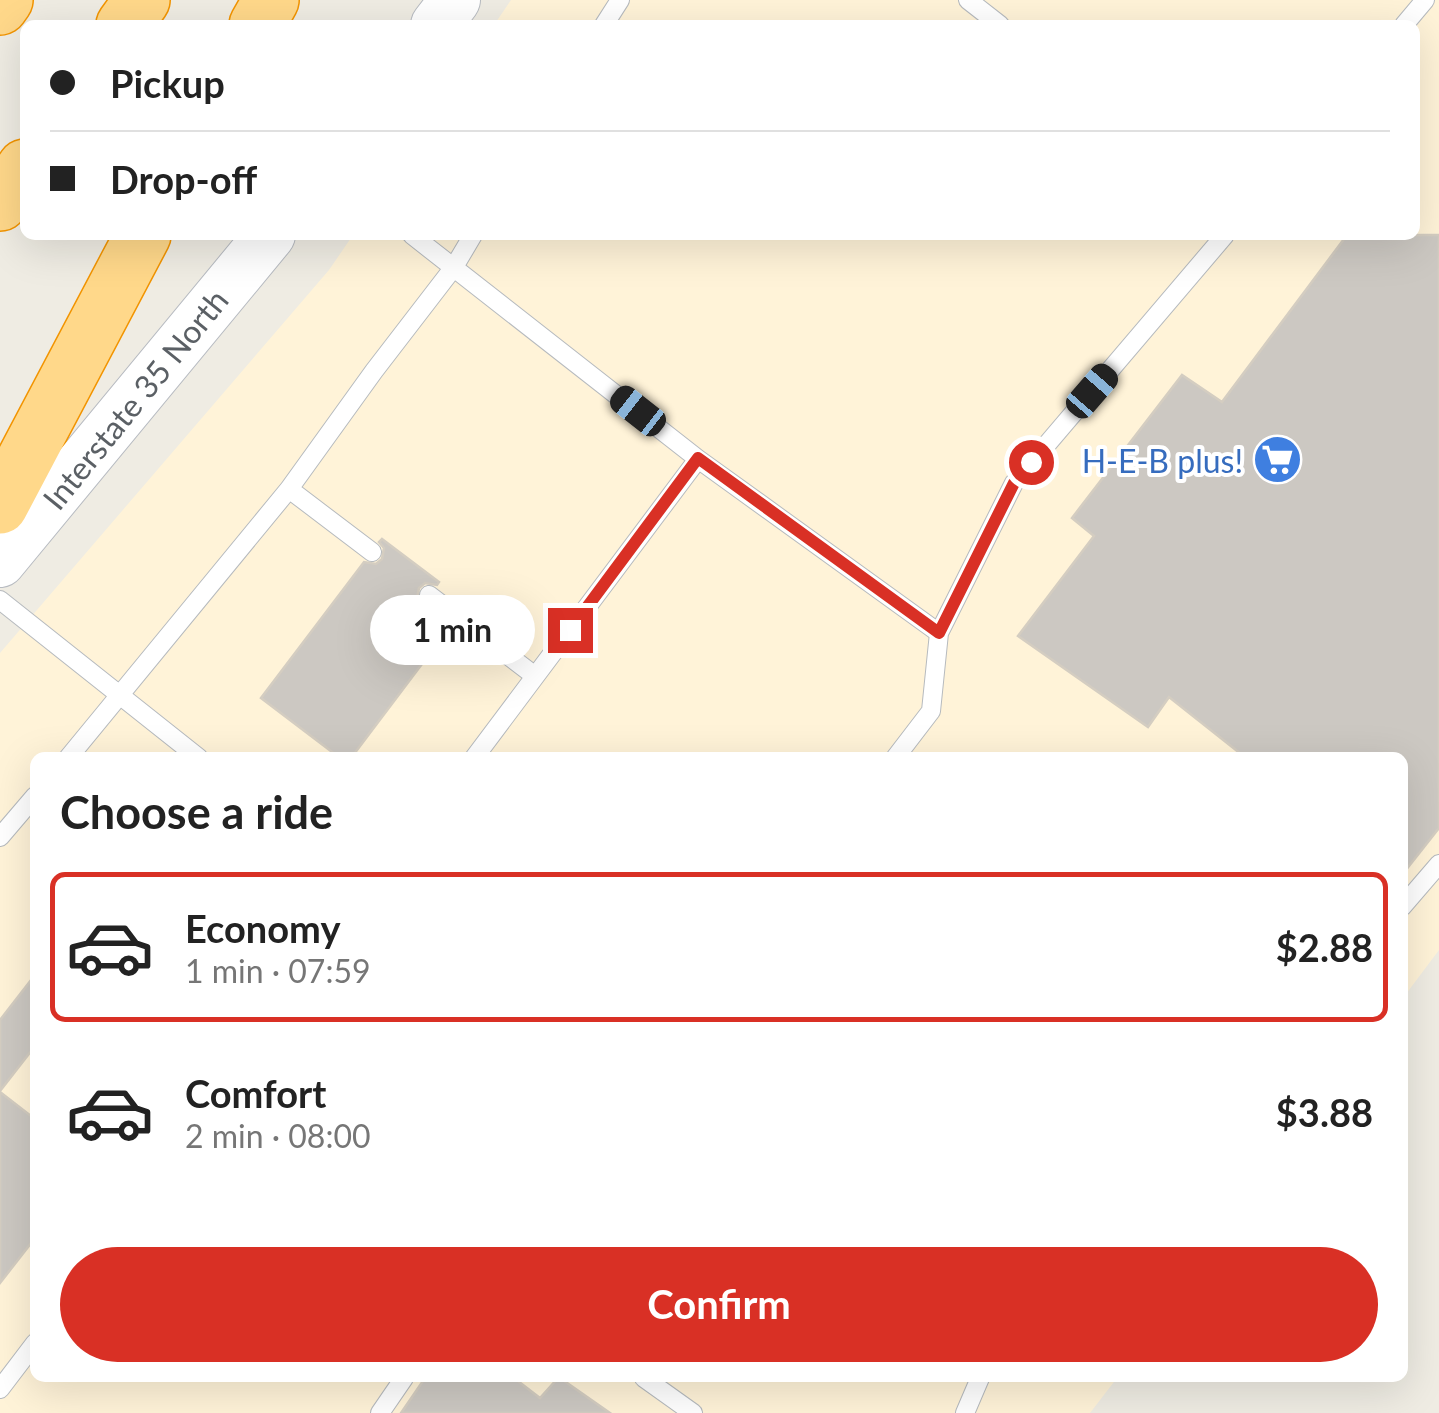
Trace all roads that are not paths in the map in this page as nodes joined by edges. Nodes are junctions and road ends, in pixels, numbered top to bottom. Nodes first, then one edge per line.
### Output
1 (5, 0) edge
2 (455, 0) edge
3 (968, 0) edge
4 (1425, 0) edge
5 (0, 7) edge
6 (440, 20) edge
7 (994, 20) edge
8 (1408, 20) edge
9 (20, 174) edge
10 (0, 202) edge
11 (140, 240) edge
12 (266, 240) edge
13 (418, 240) edge
14 (470, 240) edge
15 (1221, 240) edge
16 (454, 268) junction
17 (698, 458) junction
18 (289, 489) junction
19 (0, 506) edge
20 (372, 552) dead end
21 (0, 562) edge
22 (429, 596) dead end
23 (0, 600) edge
24 (939, 633) junction
25 (535, 676) junction
26 (122, 695) junction
27 (73, 752) edge
28 (191, 752) edge
29 (478, 752) edge
30 (900, 752) edge
31 (30, 802) edge
32 (0, 837) edge
33 (1439, 864) edge
34 (1408, 900) edge
35 (30, 1347) edge
36 (6, 1366) edge
37 (401, 1382) edge
38 (650, 1382) edge
39 (978, 1382) edge
40 (0, 1390) edge
41 (380, 1413) edge
42 (693, 1413) edge
43 (965, 1413) edge

1 - 5 highway
2 - 6 main road
3 - 7 lane
4 - 8 lane
9 - 10 highway
11 - 19 highway
12 - 21 main road, Interstate 35 North
13 - 16 lane
14 - 16 lane
15 - 24 lane
16 - 17 lane
16 - 18 lane
17 - 24 lane
17 - 25 lane
18 - 20 lane
18 - 26 lane
22 - 25 lane
23 - 26 lane
24 - 30 lane
25 - 29 lane
26 - 27 lane
26 - 28 lane
31 - 32 lane
33 - 34 lane
35 - 36 lane
36 - 40 lane
37 - 41 lane
38 - 42 lane
39 - 43 lane

